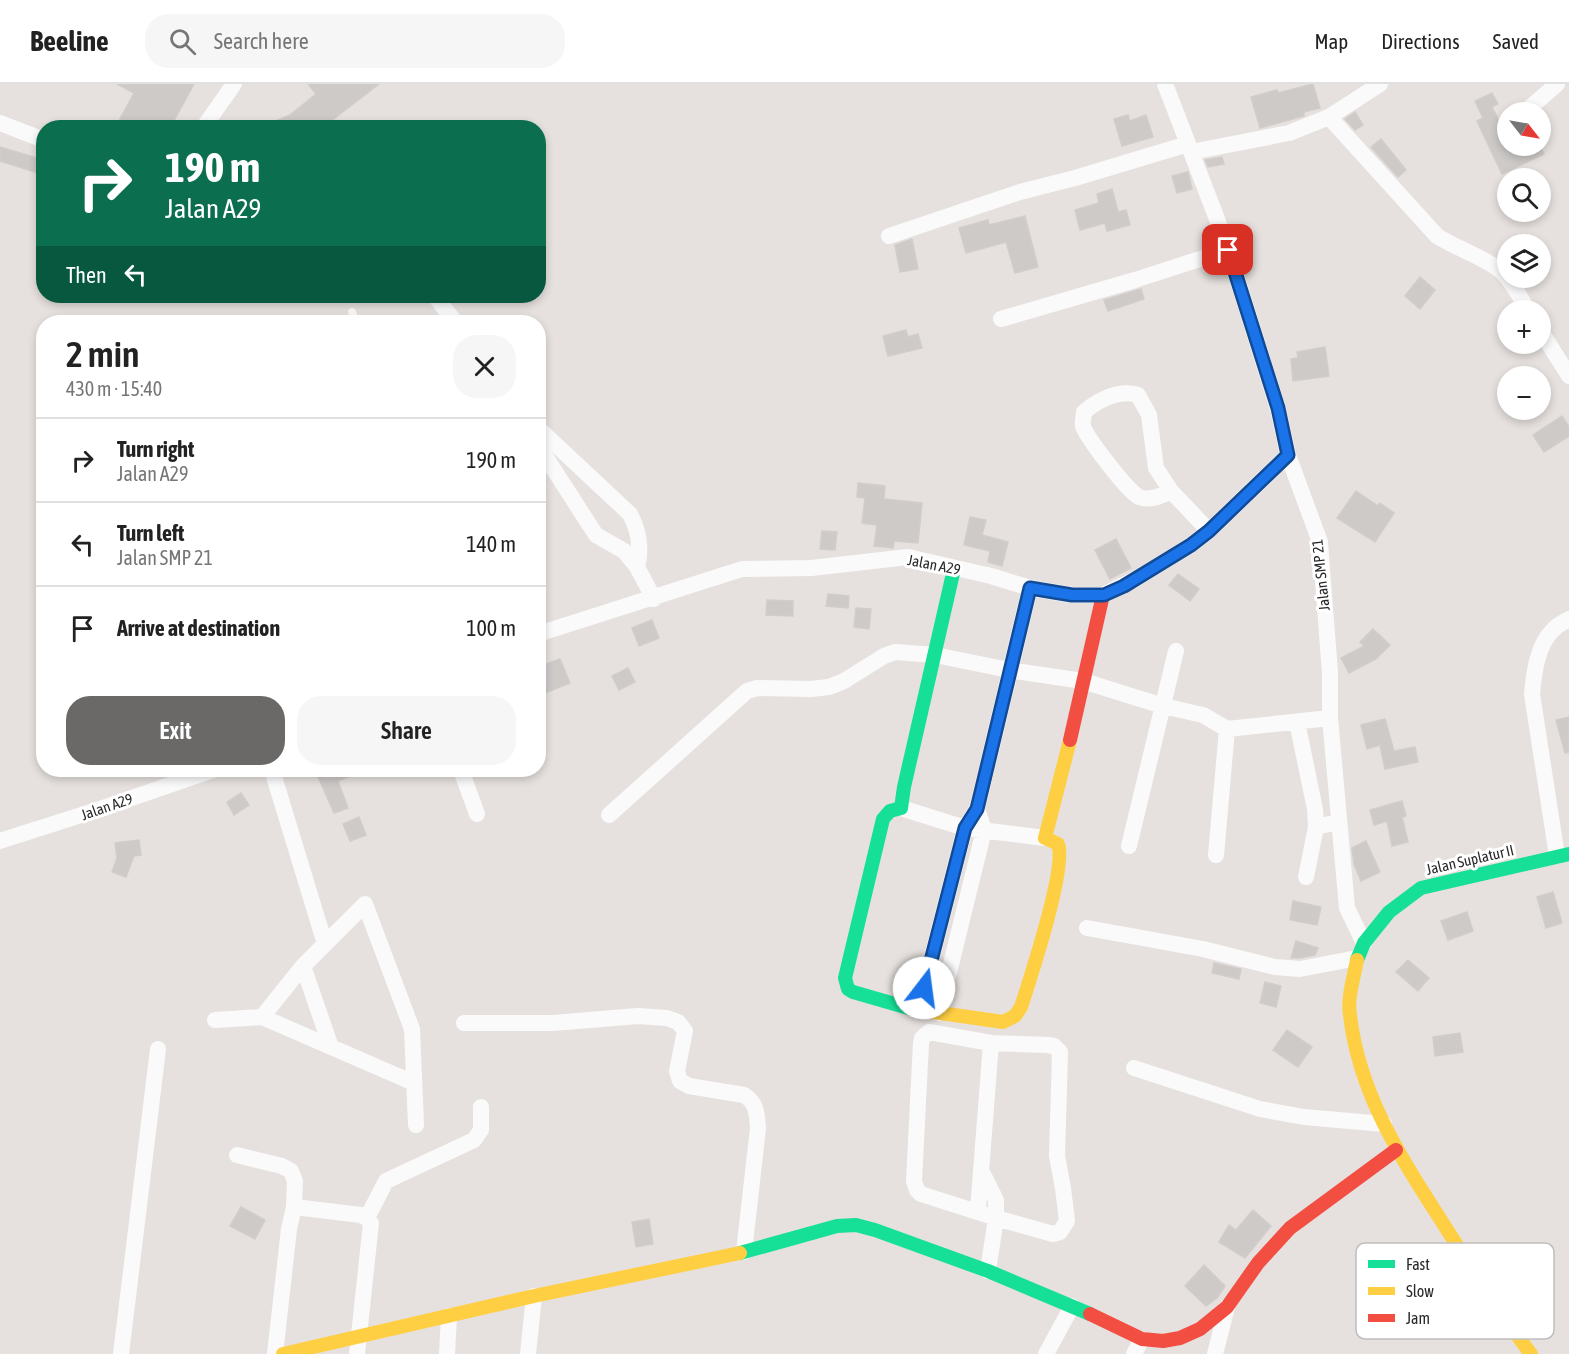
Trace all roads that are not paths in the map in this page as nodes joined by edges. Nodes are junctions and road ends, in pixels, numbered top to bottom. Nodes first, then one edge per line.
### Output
1 (234, 84) edge
2 (1165, 84) edge
3 (1380, 84) edge
4 (1557, 84) edge
5 (1536, 102) edge
6 (1329, 117) junction
7 (209, 120) edge
8 (0, 123) edge
9 (36, 137) edge
10 (1190, 148) junction
11 (889, 237) dead end
12 (1228, 250) junction
13 (1522, 300) edge
14 (440, 303) edge
15 (352, 312) dead end
16 (353, 315) edge
17 (450, 315) edge
18 (1001, 319) dead end
19 (1551, 347) edge
20 (1569, 376) edge
21 (546, 435) edge
22 (1288, 455) junction
23 (546, 457) edge
24 (1171, 491) junction
25 (1209, 531) junction
26 (638, 567) junction
27 (954, 569) junction
28 (1030, 588) junction
29 (1104, 595) junction
30 (654, 599) junction
31 (1569, 619) edge
32 (546, 632) edge
33 (1176, 651) dead end
34 (935, 655) junction
35 (1009, 670) junction
36 (1083, 681) junction
37 (1163, 706) junction
38 (1330, 718) junction
39 (1297, 722) junction
40 (1227, 729) junction
41 (193, 777) edge
42 (274, 777) edge
43 (464, 777) edge
44 (902, 808) junction
45 (977, 809) junction
46 (477, 814) dead end
47 (609, 815) dead end
48 (1338, 822) junction
49 (1316, 827) junction
50 (965, 828) junction
51 (984, 830) junction
52 (1045, 838) junction
53 (0, 841) edge
54 (1129, 846) dead end
55 (1216, 855) dead end
56 (1563, 855) edge
57 (1306, 876) dead end
58 (1087, 928) dead end
59 (325, 944) junction
60 (1360, 950) junction
61 (303, 966) junction
62 (918, 1011) junction
63 (939, 1013) junction
64 (262, 1017) junction
65 (214, 1020) dead end
66 (464, 1023) dead end
67 (991, 1042) junction
68 (331, 1047) junction
69 (158, 1049) dead end
70 (1134, 1068) dead end
71 (414, 1083) junction
72 (481, 1107) dead end
73 (1384, 1124) junction
74 (416, 1125) dead end
75 (1396, 1150) junction
76 (237, 1155) dead end
77 (982, 1171) junction
78 (294, 1207) junction
79 (978, 1210) junction
80 (367, 1218) junction
81 (996, 1218) junction
82 (1455, 1243) edge
83 (744, 1252) junction
84 (988, 1271) junction
85 (534, 1296) junction
86 (1072, 1306) junction
87 (1227, 1306) junction
88 (449, 1316) junction
89 (1142, 1339) junction
90 (1520, 1339) edge
91 (357, 1346) edge
92 (121, 1354) edge
93 (275, 1354) edge
94 (282, 1354) edge
95 (447, 1354) edge
96 (528, 1354) edge
97 (1046, 1354) edge
98 (1134, 1354) edge
99 (1215, 1354) edge
100 (1532, 1354) edge

1 - 7 street
2 - 10 street, Jalan SMP 21
3 - 6 street
4 - 5 street
6 - 10 street
6 - 13 street
8 - 9 street
10 - 11 street
10 - 12 street, Jalan SMP 21
12 - 18 street
12 - 22 street, Jalan SMP 21
14 - 17 street
15 - 16 lane
19 - 20 street
21 - 26 street
22 - 25 street, Jalan A29
22 - 38 street, Jalan SMP 21
23 - 26 street
24 - 24 street
24 - 25 street
25 - 29 street, Jalan A29
26 - 30 street
27 - 28 street, Jalan A29
27 - 30 street, Jalan A29
27 - 34 street
28 - 29 street, Jalan A29
28 - 35 street
29 - 36 street
30 - 32 street, Jalan A29
31 - 56 street
33 - 37 street
34 - 35 street
34 - 44 street
34 - 47 street
35 - 36 street
35 - 45 street
36 - 37 street
36 - 52 street
37 - 40 street
37 - 54 street
38 - 39 street
38 - 48 street, Jalan SMP 21
39 - 40 street
39 - 49 street
40 - 55 street
41 - 53 street, Jalan A29
42 - 59 street
43 - 46 street
44 - 50 street
44 - 62 street
45 - 50 street
45 - 51 street
48 - 49 street
48 - 60 street, Jalan SMP 21
49 - 57 street
50 - 51 street
50 - 62 street
51 - 52 street
51 - 63 street
52 - 63 street
56 - 60 street, Jalan Suplatur II
58 - 60 street
59 - 61 street
59 - 71 street
60 - 73 street
61 - 64 street
61 - 68 street
62 - 63 street
64 - 65 street
64 - 68 street
66 - 83 street
67 - 77 street
67 - 79 street
67 - 81 street
68 - 71 street
69 - 92 street
70 - 73 street
71 - 74 street
72 - 80 street
73 - 75 street
75 - 82 street
75 - 87 street
76 - 78 street
77 - 79 street
77 - 81 street
78 - 80 street
78 - 93 street
79 - 81 street
80 - 91 street
81 - 84 street
83 - 84 street
83 - 85 street
84 - 86 street
85 - 88 street
85 - 96 street
86 - 89 street
86 - 97 street
87 - 89 street
87 - 99 street
88 - 91 street
88 - 95 street
89 - 98 street
90 - 100 street
91 - 94 street

